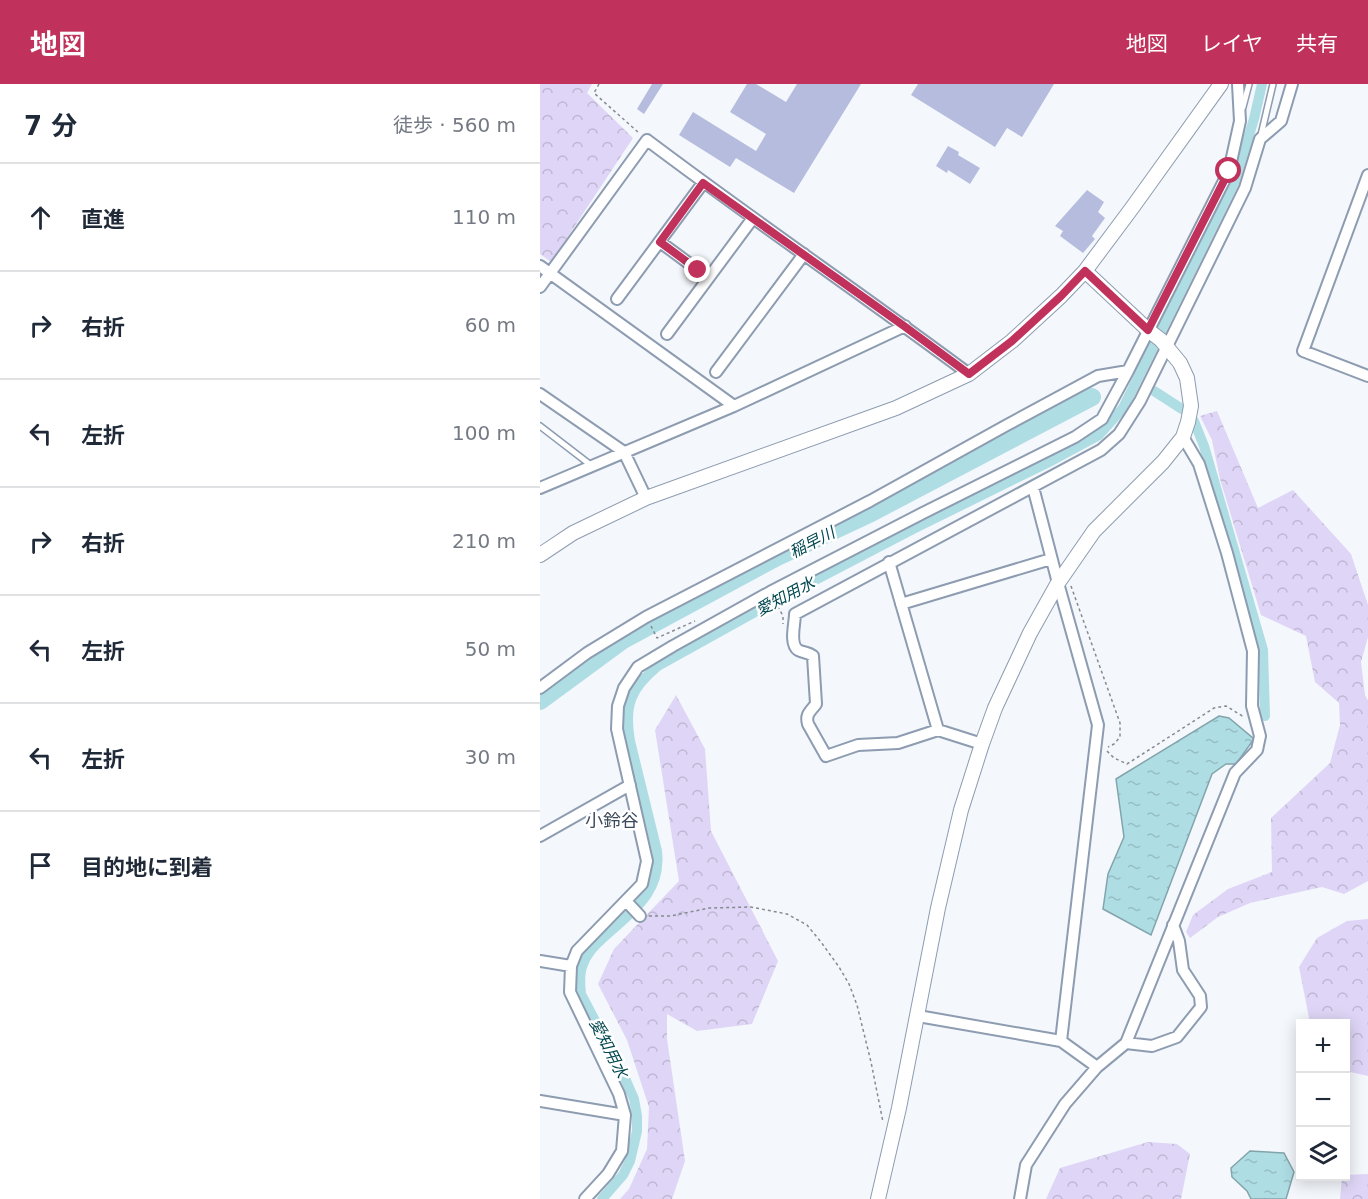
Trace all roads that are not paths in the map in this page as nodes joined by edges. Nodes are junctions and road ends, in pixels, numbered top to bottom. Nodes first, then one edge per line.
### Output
1 (1221, 84) edge
2 (1238, 84) edge
3 (1249, 84) edge
4 (1273, 84) edge
5 (1292, 84) edge
6 (1240, 121) junction
7 (1260, 139) junction
8 (1368, 175) edge
9 (703, 183) junction
10 (753, 218) junction
11 (660, 242) junction
12 (804, 254) junction
13 (540, 266) edge
14 (698, 270) dead end
15 (1085, 271) junction
16 (550, 273) junction
17 (540, 287) edge
18 (617, 299) dead end
19 (904, 326) junction
20 (1148, 330) junction
21 (668, 334) dead end
22 (1164, 343) junction
23 (1128, 371) junction
24 (716, 372) dead end
25 (969, 374) junction
26 (1368, 376) edge
27 (540, 394) edge
28 (734, 406) junction
29 (540, 426) edge
30 (1183, 437) junction
31 (624, 452) junction
32 (592, 466) junction
33 (1033, 487) junction
34 (540, 488) edge
35 (646, 498) junction
36 (540, 555) edge
37 (1051, 559) junction
38 (889, 562) junction
39 (1062, 577) junction
40 (901, 604) junction
41 (540, 688) edge
42 (938, 730) junction
43 (982, 744) junction
44 (630, 785) junction
45 (540, 836) edge
46 (628, 903) junction
47 (639, 916) road end
48 (1173, 925) junction
49 (540, 960) edge
50 (571, 966) junction
51 (918, 1016) junction
52 (1061, 1041) junction
53 (1126, 1043) junction
54 (1097, 1067) junction
55 (540, 1101) edge
56 (626, 1115) junction
57 (585, 1199) edge
58 (878, 1199) edge
59 (1020, 1199) edge

1 - 15 street
2 - 6 street
3 - 6 lane
4 - 7 lane
5 - 7 street
6 - 20 street
7 - 22 street
8 - 26 street
9 - 10 street
9 - 11 street
9 - 16 street
10 - 12 street
10 - 21 street
11 - 14 street
11 - 18 street
12 - 19 street
12 - 24 street
13 - 16 street
15 - 20 street
15 - 25 street
16 - 17 street
16 - 28 street
19 - 25 street
19 - 28 street
20 - 22 street
20 - 23 street
22 - 30 street
22 - 33 street
23 - 41 street
23 - 44 street
25 - 35 street
27 - 31 street
28 - 31 street
29 - 32 lane
30 - 39 street
30 - 48 street
31 - 32 street
31 - 35 street
32 - 34 street
33 - 37 street
33 - 38 street
35 - 36 street
37 - 39 street
37 - 40 street
38 - 40 street
38 - 42 street
39 - 43 street
39 - 52 street
40 - 42 street
42 - 43 street
43 - 51 street
44 - 45 street
44 - 46 street
46 - 47 street
46 - 50 street
48 - 53 street
48 - 53 street
49 - 50 street
50 - 56 street
51 - 52 street
51 - 58 street
52 - 54 street
53 - 54 street
54 - 59 street
55 - 56 street
56 - 57 street

